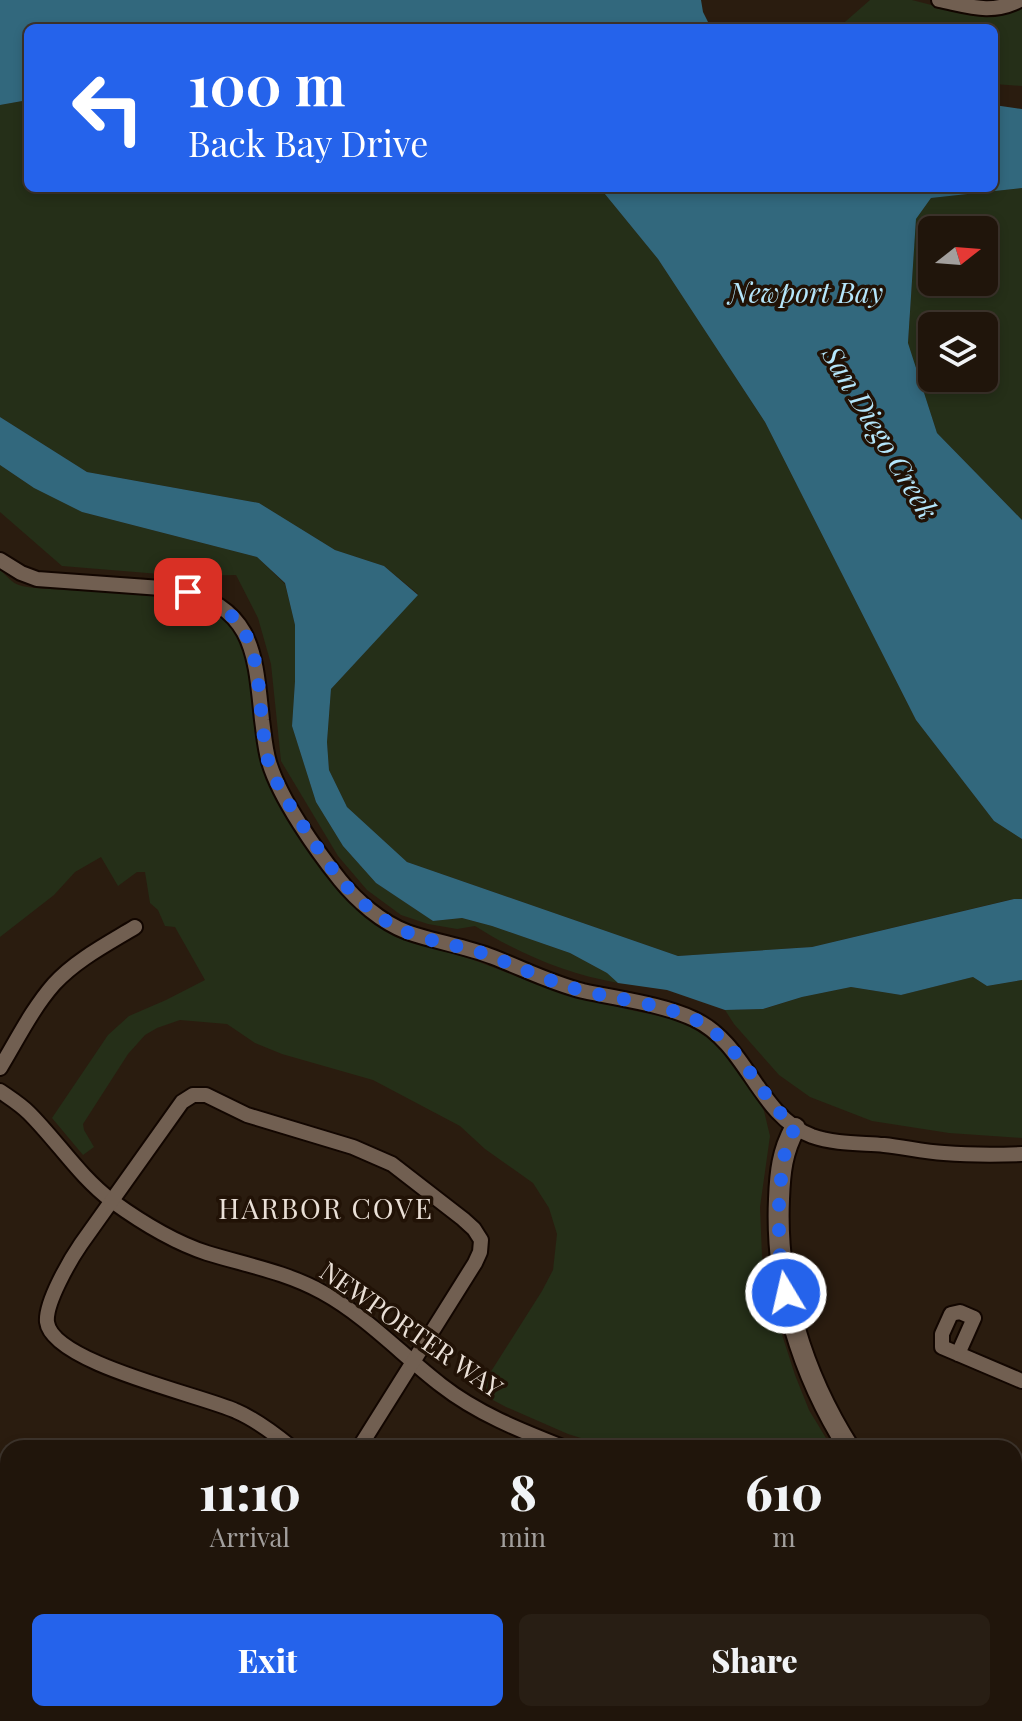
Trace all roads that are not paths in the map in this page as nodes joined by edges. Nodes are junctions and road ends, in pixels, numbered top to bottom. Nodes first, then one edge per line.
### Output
1 (939, 0) edge
2 (1020, 0) edge
3 (0, 560) edge
4 (135, 927) dead end
5 (0, 1068) edge
6 (0, 1091) edge
7 (795, 1128) junction
8 (1022, 1154) edge
9 (113, 1201) junction
10 (958, 1354) dead end
11 (413, 1363) junction
12 (1022, 1381) edge
13 (282, 1440) edge
14 (364, 1440) edge
15 (546, 1440) edge
16 (844, 1440) edge

1 - 2 street
3 - 7 street
4 - 5 street
6 - 9 street, NEWPORTER WAY
7 - 8 street
7 - 16 street
9 - 11 street, NEWPORTER WAY
9 - 11 street
9 - 13 street
10 - 12 street
11 - 14 street
11 - 15 street, NEWPORTER WAY

